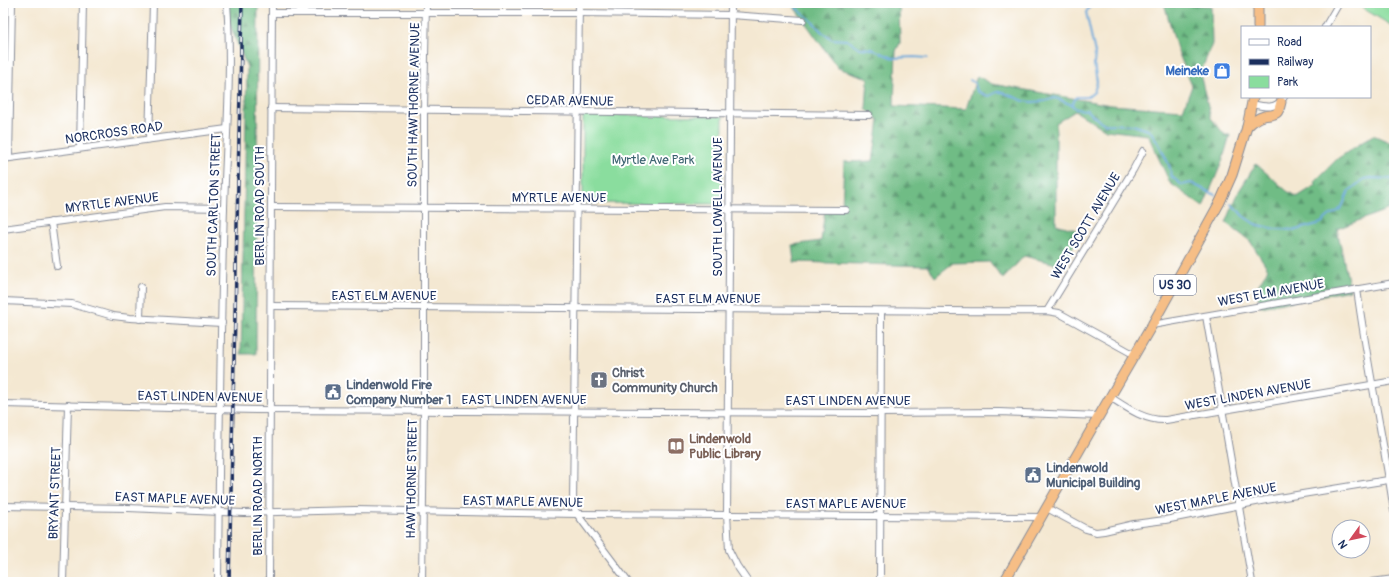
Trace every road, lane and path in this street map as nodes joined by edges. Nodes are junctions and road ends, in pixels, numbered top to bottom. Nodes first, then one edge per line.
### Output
1 (12, 3) edge
2 (83, 3) edge
3 (153, 3) edge
4 (227, 3) edge
5 (272, 3) edge
6 (426, 3) edge
7 (579, 3) edge
8 (731, 3) edge
9 (1258, 3) edge
10 (1339, 3) edge
11 (272, 13) junction
12 (426, 13) junction
13 (578, 14) junction
14 (731, 15) junction
15 (803, 20) dead end
16 (1258, 26) edge
17 (1326, 26) edge
18 (1283, 100) edge
19 (1252, 101) edge
20 (271, 108) junction
21 (424, 110) junction
22 (578, 112) junction
23 (730, 113) junction
24 (869, 115) dead end
25 (1248, 127) junction
26 (227, 128) junction
27 (149, 139) junction
28 (80, 148) junction
29 (1143, 151) dead end
30 (6, 158) edge
31 (271, 207) junction
32 (224, 208) junction
33 (424, 208) junction
34 (577, 208) junction
35 (730, 209) junction
36 (846, 210) dead end
37 (51, 222) junction
38 (3, 229) edge
39 (57, 266) dead end
40 (1394, 283) edge
41 (141, 287) dead end
42 (1356, 289) junction
43 (3, 301) edge
44 (271, 306) junction
45 (423, 306) junction
46 (576, 309) junction
47 (729, 310) junction
48 (881, 310) junction
49 (1047, 311) junction
50 (1206, 316) junction
51 (140, 319) junction
52 (222, 323) junction
53 (1152, 325) junction
54 (1135, 355) junction
55 (1394, 381) edge
56 (1372, 384) junction
57 (1110, 397) junction
58 (3, 404) edge
59 (68, 405) junction
60 (220, 408) junction
61 (270, 410) junction
62 (424, 410) junction
63 (1223, 411) junction
64 (575, 412) junction
65 (727, 412) junction
66 (881, 413) junction
67 (1099, 416) junction
68 (1392, 479) edge
69 (1239, 505) junction
70 (3, 506) edge
71 (65, 507) junction
72 (1047, 508) junction
73 (423, 511) junction
74 (1394, 511) edge
75 (218, 512) junction
76 (269, 512) junction
77 (577, 514) junction
78 (727, 514) junction
79 (880, 515) junction
80 (1042, 517) junction
81 (1394, 578) edge
82 (63, 582) edge
83 (218, 582) edge
84 (269, 582) edge
85 (422, 582) edge
86 (628, 582) edge
87 (748, 582) edge
88 (880, 582) edge
89 (1004, 582) edge
90 (1252, 582) edge
91 (1372, 582) edge

1 - 30 street
2 - 28 street
3 - 27 street
4 - 26 street, SOUTH CARLTON STREET
5 - 11 street, BERLIN ROAD SOUTH
6 - 12 street, SOUTH HAWTHORNE AVENUE
7 - 13 street
8 - 14 street, SOUTH LOWELL AVENUE
9 - 16 highway
10 - 17 street
11 - 12 street
11 - 20 street, BERLIN ROAD SOUTH
12 - 13 street
12 - 21 street, SOUTH HAWTHORNE AVENUE
13 - 14 street
13 - 22 street
14 - 15 street
14 - 23 street, SOUTH LOWELL AVENUE
18 - 19 street
18 - 25 highway
19 - 25 highway, US 30
20 - 21 street, CEDAR AVENUE
20 - 31 street, BERLIN ROAD SOUTH
21 - 22 street, CEDAR AVENUE
21 - 33 street, SOUTH HAWTHORNE AVENUE
22 - 23 street, CEDAR AVENUE
22 - 34 street
23 - 24 street, CEDAR AVENUE
23 - 35 street, SOUTH LOWELL AVENUE
25 - 53 highway, US 30
26 - 27 street, NORCROSS ROAD
26 - 32 street, SOUTH CARLTON STREET
27 - 28 street, NORCROSS ROAD
28 - 30 street, NORCROSS ROAD
29 - 49 street, WEST SCOTT AVENUE
31 - 33 street, MYRTLE AVENUE
31 - 44 street, BERLIN ROAD SOUTH
32 - 37 street, MYRTLE AVENUE
32 - 52 street, SOUTH CARLTON STREET
33 - 34 street, MYRTLE AVENUE
33 - 45 street, HAWTHORNE STREET
34 - 35 street, MYRTLE AVENUE
34 - 46 street
35 - 36 street, MYRTLE AVENUE
35 - 47 street, SOUTH LOWELL AVENUE
37 - 38 street, MYRTLE AVENUE
37 - 39 street
40 - 42 street, WEST ELM AVENUE
41 - 51 street
42 - 50 street, WEST ELM AVENUE
42 - 56 street
43 - 51 street
44 - 45 street, EAST ELM AVENUE
44 - 61 street, BERLIN ROAD SOUTH
45 - 46 street, EAST ELM AVENUE
45 - 62 street, HAWTHORNE STREET
46 - 47 street, EAST ELM AVENUE
46 - 64 street
47 - 48 street, EAST ELM AVENUE
47 - 65 street, SOUTH LOWELL AVENUE
48 - 49 street, EAST ELM AVENUE
48 - 66 street
49 - 54 street, EAST ELM AVENUE
50 - 53 street, WEST ELM AVENUE
50 - 63 street
51 - 52 street
52 - 60 street, SOUTH CARLTON STREET
53 - 54 highway, US 30
54 - 57 highway, US 30
55 - 56 street, WEST LINDEN AVENUE
56 - 63 street, WEST LINDEN AVENUE
56 - 68 street
57 - 63 street, WEST LINDEN AVENUE
57 - 67 highway, US 30
58 - 59 street, EAST LINDEN AVENUE
59 - 60 street, EAST LINDEN AVENUE
59 - 71 street, BRYANT STREET
60 - 61 street, EAST LINDEN AVENUE
60 - 75 street, SOUTH CARLTON STREET
61 - 62 street, EAST LINDEN AVENUE
61 - 76 street, BERLIN ROAD NORTH
62 - 64 street, EAST LINDEN AVENUE
62 - 73 street, HAWTHORNE STREET
63 - 69 street
64 - 65 street, EAST LINDEN AVENUE
64 - 77 street
65 - 66 street, EAST LINDEN AVENUE
65 - 78 street, SOUTH LOWELL AVENUE
66 - 67 street, EAST LINDEN AVENUE
66 - 79 street
67 - 72 highway, US 30
68 - 69 street, WEST MAPLE AVENUE
68 - 74 street
69 - 72 street, WEST MAPLE AVENUE
69 - 90 street
70 - 71 street, EAST MAPLE AVENUE
71 - 75 street, EAST MAPLE AVENUE
71 - 82 street, BRYANT STREET
72 - 80 highway, US 30
73 - 76 street, EAST MAPLE AVENUE
73 - 77 street, EAST MAPLE AVENUE
73 - 85 street, HAWTHORNE STREET
75 - 76 street, EAST MAPLE AVENUE
75 - 83 street, SOUTH CARLTON STREET
76 - 84 street, BERLIN ROAD NORTH
77 - 78 street, EAST MAPLE AVENUE
77 - 86 street
78 - 79 street, EAST MAPLE AVENUE
78 - 87 street, SOUTH LOWELL AVENUE
79 - 80 street, EAST MAPLE AVENUE
79 - 88 street
80 - 89 highway, US 30
81 - 91 street

